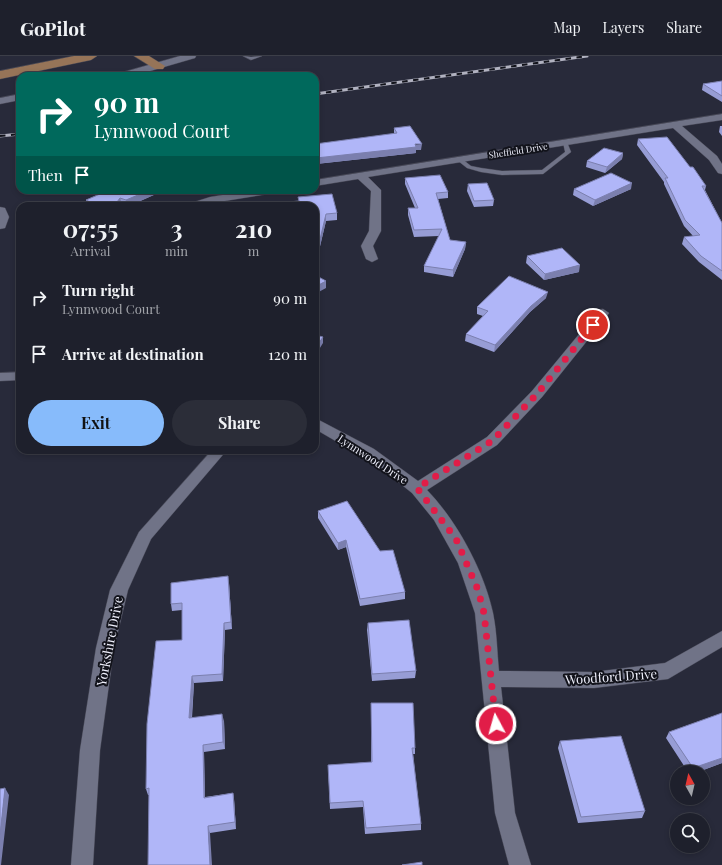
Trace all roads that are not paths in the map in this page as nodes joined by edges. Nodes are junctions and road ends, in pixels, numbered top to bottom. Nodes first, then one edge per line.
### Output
1 (91, 56) edge
2 (140, 56) edge
3 (192, 56) edge
4 (245, 56) edge
5 (260, 56) edge
6 (159, 66) junction
7 (16, 72) edge
8 (18, 72) edge
9 (136, 72) edge
10 (0, 76) edge
11 (16, 98) edge
12 (0, 101) edge
13 (722, 117) edge
14 (676, 125) junction
15 (565, 143) junction
16 (460, 160) junction
17 (722, 171) edge
18 (361, 176) junction
19 (319, 183) edge
20 (248, 194) edge
21 (204, 202) edge
22 (0, 211) edge
23 (0, 225) edge
24 (372, 259) dead end
25 (603, 313) dead end
26 (16, 376) edge
27 (0, 377) edge
28 (319, 425) edge
29 (217, 454) edge
30 (417, 488) junction
31 (722, 638) edge
32 (492, 679) junction
33 (82, 865) edge
34 (520, 865) edge

1 - 8 main road
2 - 6 main road
3 - 6 street
4 - 5 lane
6 - 9 street
7 - 10 main road
11 - 12 street
13 - 14 street, Sheffield Drive
14 - 15 street, Sheffield Drive
14 - 17 street
15 - 16 street, Sheffield Drive
15 - 16 lane
16 - 18 street, Sheffield Drive
18 - 19 street, Sheffield Drive
18 - 24 street
20 - 21 street
22 - 23 street
25 - 30 street
26 - 27 street
28 - 30 street, Lynnwood Drive
29 - 33 street, Yorkshire Drive
30 - 32 street, Lynnwood Drive
31 - 32 street, Woodford Drive
32 - 34 street, Lynnwood Drive

